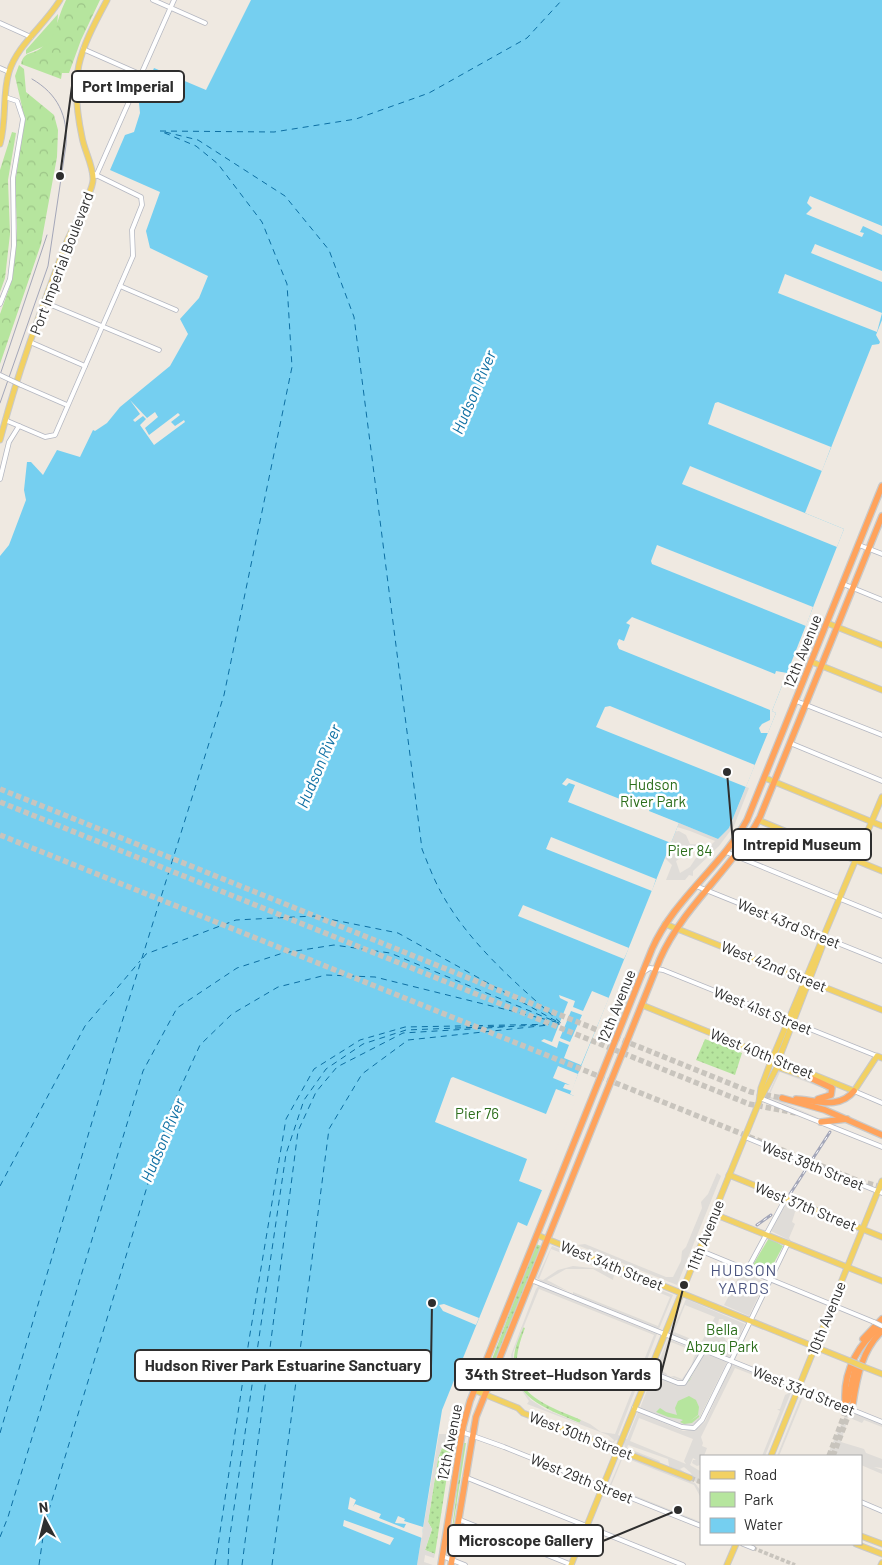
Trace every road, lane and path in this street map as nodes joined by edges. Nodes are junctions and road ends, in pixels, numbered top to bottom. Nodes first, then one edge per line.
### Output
1 (60, 0) edge
2 (107, 0) edge
3 (154, 0) edge
4 (174, 0) edge
5 (171, 8) junction
6 (0, 23) edge
7 (205, 23) dead end
8 (31, 37) junction
9 (83, 49) junction
10 (0, 68) edge
11 (9, 72) junction
12 (142, 76) junction
13 (5, 97) junction
14 (2, 113) edge
15 (0, 144) edge
16 (94, 174) junction
17 (120, 286) junction
18 (44, 302) junction
19 (0, 304) edge
20 (176, 310) dead end
21 (102, 326) junction
22 (30, 342) junction
23 (159, 350) dead end
24 (85, 366) junction
25 (0, 375) edge
26 (67, 405) junction
27 (5, 420) junction
28 (19, 426) junction
29 (0, 440) edge
30 (0, 479) edge
31 (882, 486) edge
32 (882, 516) edge
33 (859, 545) junction
34 (869, 549) junction
35 (882, 554) edge
36 (843, 584) junction
37 (853, 588) junction
38 (882, 600) edge
39 (827, 623) junction
40 (837, 627) junction
41 (882, 645) edge
42 (812, 662) junction
43 (821, 666) junction
44 (882, 690) edge
45 (796, 701) junction
46 (806, 704) junction
47 (792, 710) junction
48 (802, 714) junction
49 (882, 735) edge
50 (790, 743) junction
51 (765, 778) junction
52 (882, 781) edge
53 (774, 782) junction
54 (882, 797) edge
55 (758, 820) junction
56 (872, 822) junction
57 (882, 826) edge
58 (726, 852) junction
59 (734, 856) junction
60 (856, 861) junction
61 (882, 871) edge
62 (696, 886) junction
63 (708, 890) junction
64 (841, 900) junction
65 (882, 916) edge
66 (665, 924) junction
67 (678, 928) junction
68 (824, 940) junction
69 (880, 960) edge
70 (656, 968) junction
71 (643, 972) junction
72 (808, 979) junction
73 (642, 1005) junction
74 (882, 1010) edge
75 (791, 1022) junction
76 (880, 1057) edge
77 (776, 1062) junction
78 (791, 1066) junction
79 (806, 1076) junction
80 (854, 1091) junction
81 (760, 1098) junction
82 (813, 1100) junction
83 (882, 1103) edge
84 (588, 1107) junction
85 (597, 1115) junction
86 (849, 1119) junction
87 (820, 1122) junction
88 (882, 1135) edge
89 (745, 1137) junction
90 (882, 1147) edge
91 (570, 1153) junction
92 (582, 1154) junction
93 (729, 1175) junction
94 (882, 1181) edge
95 (880, 1192) edge
96 (786, 1198) junction
97 (714, 1214) junction
98 (862, 1229) junction
99 (766, 1234) junction
100 (537, 1235) junction
101 (882, 1237) edge
102 (547, 1239) junction
103 (788, 1243) junction
104 (699, 1250) junction
105 (847, 1267) junction
106 (747, 1270) junction
107 (531, 1280) junction
108 (770, 1280) junction
109 (882, 1281) edge
110 (681, 1293) junction
111 (832, 1305) junction
112 (882, 1319) edge
113 (750, 1321) junction
114 (882, 1326) edge
115 (882, 1332) edge
116 (664, 1334) junction
117 (871, 1339) junction
118 (815, 1347) junction
119 (704, 1350) junction
120 (856, 1354) junction
121 (730, 1363) junction
122 (648, 1371) junction
123 (882, 1374) edge
124 (798, 1388) junction
125 (474, 1390) junction
126 (485, 1395) junction
127 (845, 1399) tunnel mouth
128 (841, 1405) junction
129 (852, 1406) junction
130 (634, 1408) junction
131 (882, 1422) edge
132 (462, 1432) junction
133 (472, 1434) junction
134 (618, 1448) junction
135 (771, 1455) edge
136 (465, 1476) junction
137 (690, 1478) tunnel mouth
138 (602, 1486) junction
139 (862, 1502) edge
140 (882, 1511) edge
141 (458, 1519) junction
142 (587, 1526) junction
143 (700, 1526) edge
144 (862, 1536) edge
145 (882, 1544) edge
146 (736, 1545) edge
147 (746, 1545) edge
148 (859, 1545) edge
149 (753, 1548) dead end
150 (882, 1554) edge
151 (442, 1556) junction
152 (451, 1562) edge
153 (441, 1565) edge
154 (465, 1565) edge
155 (571, 1565) edge
156 (683, 1565) edge
157 (727, 1565) edge

1 - 8 main road
2 - 9 main road, Port Imperial Boulevard
3 - 5 street
4 - 5 street
5 - 7 street
5 - 12 street
6 - 8 street
8 - 11 main road
9 - 12 street
9 - 16 main road, Port Imperial Boulevard
10 - 11 street
11 - 13 main road
12 - 16 street
13 - 14 main road
13 - 19 street
14 - 15 main road
16 - 17 street
16 - 18 main road, Port Imperial Boulevard
17 - 20 street
17 - 21 street
18 - 21 street
18 - 22 main road, Port Imperial Boulevard
21 - 23 street
21 - 24 street
22 - 24 street
22 - 27 main road, Port Imperial Boulevard
24 - 26 street
25 - 26 street, bridge
26 - 28 street
27 - 28 street
27 - 29 main road, Port Imperial Boulevard
28 - 30 street
31 - 33 highway, 12th Avenue
32 - 34 highway, 12th Avenue
33 - 34 street
33 - 36 highway, 12th Avenue
34 - 35 street
34 - 37 highway, 12th Avenue
36 - 37 street
36 - 39 highway, 12th Avenue
37 - 38 street
37 - 40 highway, 12th Avenue
39 - 40 main road
39 - 42 highway, 12th Avenue
40 - 41 main road
40 - 43 highway, 12th Avenue
42 - 43 main road
42 - 45 highway, 12th Avenue
43 - 44 main road
43 - 46 highway, 12th Avenue
45 - 46 street
45 - 47 highway, 12th Avenue
46 - 48 highway, 12th Avenue
46 - 49 street
47 - 48 highway
47 - 51 highway, 12th Avenue
48 - 50 highway, 12th Avenue
50 - 52 street
50 - 53 highway, 12th Avenue
51 - 53 main road
51 - 58 highway, 12th Avenue
53 - 55 highway, 12th Avenue
53 - 56 main road
54 - 56 main road, 11th Avenue
55 - 59 highway, 12th Avenue
55 - 60 main road
56 - 57 main road
56 - 60 main road, 11th Avenue
58 - 59 street
58 - 62 highway, 12th Avenue
59 - 63 highway, 12th Avenue
59 - 64 street
60 - 61 main road
60 - 64 main road, 11th Avenue
62 - 63 street, West 43rd Street
62 - 66 highway, 12th Avenue
63 - 67 highway, 12th Avenue
63 - 68 street, West 43rd Street
64 - 65 street
64 - 68 main road, 11th Avenue
66 - 67 main road, West 42nd Street
66 - 71 highway, 12th Avenue
67 - 70 highway, 12th Avenue
67 - 72 main road, West 42nd Street
68 - 69 street, West 43rd Street
68 - 72 main road, 11th Avenue
70 - 71 street
70 - 73 highway, 12th Avenue
70 - 75 street, West 41st Street
71 - 84 highway, 12th Avenue
72 - 74 main road, West 42nd Street
72 - 75 main road, 11th Avenue
73 - 77 main road, West 40th Street
73 - 85 highway, 12th Avenue
75 - 76 street, West 41st Street
75 - 77 main road, 11th Avenue
76 - 80 main road
77 - 78 main road, West 40th Street
77 - 79 main road, West 40th Street
77 - 81 main road, 11th Avenue
77 - 81 main road, 11th Avenue
78 - 79 highway
78 - 80 main road, West 40th Street
79 - 82 highway
80 - 82 highway
80 - 83 street, West 40th Street
81 - 87 street
81 - 89 main road, 11th Avenue
82 - 86 highway
84 - 85 highway
84 - 91 highway, 12th Avenue
85 - 92 highway, 12th Avenue
86 - 87 highway
86 - 88 highway
87 - 90 street
89 - 93 main road, 11th Avenue
89 - 95 street, West 38th Street, bridge
91 - 92 highway
91 - 100 highway, 12th Avenue
92 - 102 highway, 12th Avenue
93 - 96 main road, West 37th Street
93 - 97 main road, 11th Avenue
94 - 95 main road, 10th Avenue
95 - 98 main road, 10th Avenue
96 - 98 main road, West 37th Street
96 - 99 street
97 - 99 main road
97 - 104 main road, 11th Avenue
98 - 101 main road, West 37th Street
98 - 105 main road, 10th Avenue
99 - 103 main road
99 - 106 street
100 - 102 main road, West 34th Street
100 - 125 highway, 12th Avenue
102 - 107 highway, 12th Avenue
102 - 110 main road, West 34th Street
103 - 105 main road
103 - 108 street
104 - 106 street
104 - 110 main road, 11th Avenue
105 - 109 main road
105 - 111 main road, 10th Avenue
106 - 108 street
107 - 116 street, West 33rd Street
107 - 126 highway, 12th Avenue
108 - 111 street
108 - 113 street
110 - 113 main road, West 34th Street
110 - 116 main road, 11th Avenue
111 - 114 street, bridge
111 - 118 main road, 10th Avenue
112 - 120 highway
113 - 118 main road, West 34th Street
113 - 121 street
114 - 117 highway
115 - 117 highway
116 - 119 street, West 33rd Street
116 - 122 main road, 11th Avenue
117 - 120 highway
117 - 128 highway
117 - 129 highway
118 - 123 main road, West 34th Street, bridge
118 - 124 main road, 10th Avenue
119 - 121 street, West 33rd Street
119 - 122 street
120 - 127 highway
121 - 124 street, West 33rd Street
121 - 130 street
122 - 130 main road, 11th Avenue
124 - 128 street, West 33rd Street
124 - 135 main road, 10th Avenue
125 - 126 main road, West 30th Street
125 - 132 highway, 12th Avenue
126 - 133 highway, 12th Avenue
126 - 134 main road, West 30th Street
128 - 129 street, West 33rd Street
129 - 131 street, West 33rd Street
130 - 134 main road, 11th Avenue
132 - 133 street, West 29th Street
132 - 151 highway, 12th Avenue
133 - 136 highway, 12th Avenue
133 - 138 street, West 29th Street
134 - 137 main road, West 30th Street
134 - 138 main road, 11th Avenue
136 - 141 highway, 12th Avenue
136 - 142 street
138 - 142 main road, 11th Avenue
138 - 143 street, West 29th Street
139 - 140 street
141 - 152 highway, 12th Avenue
141 - 155 street
142 - 155 main road, 11th Avenue
142 - 156 street
144 - 145 main road
146 - 157 main road
147 - 149 street
148 - 150 main road
151 - 152 street
151 - 153 highway, 12th Avenue
152 - 154 street

